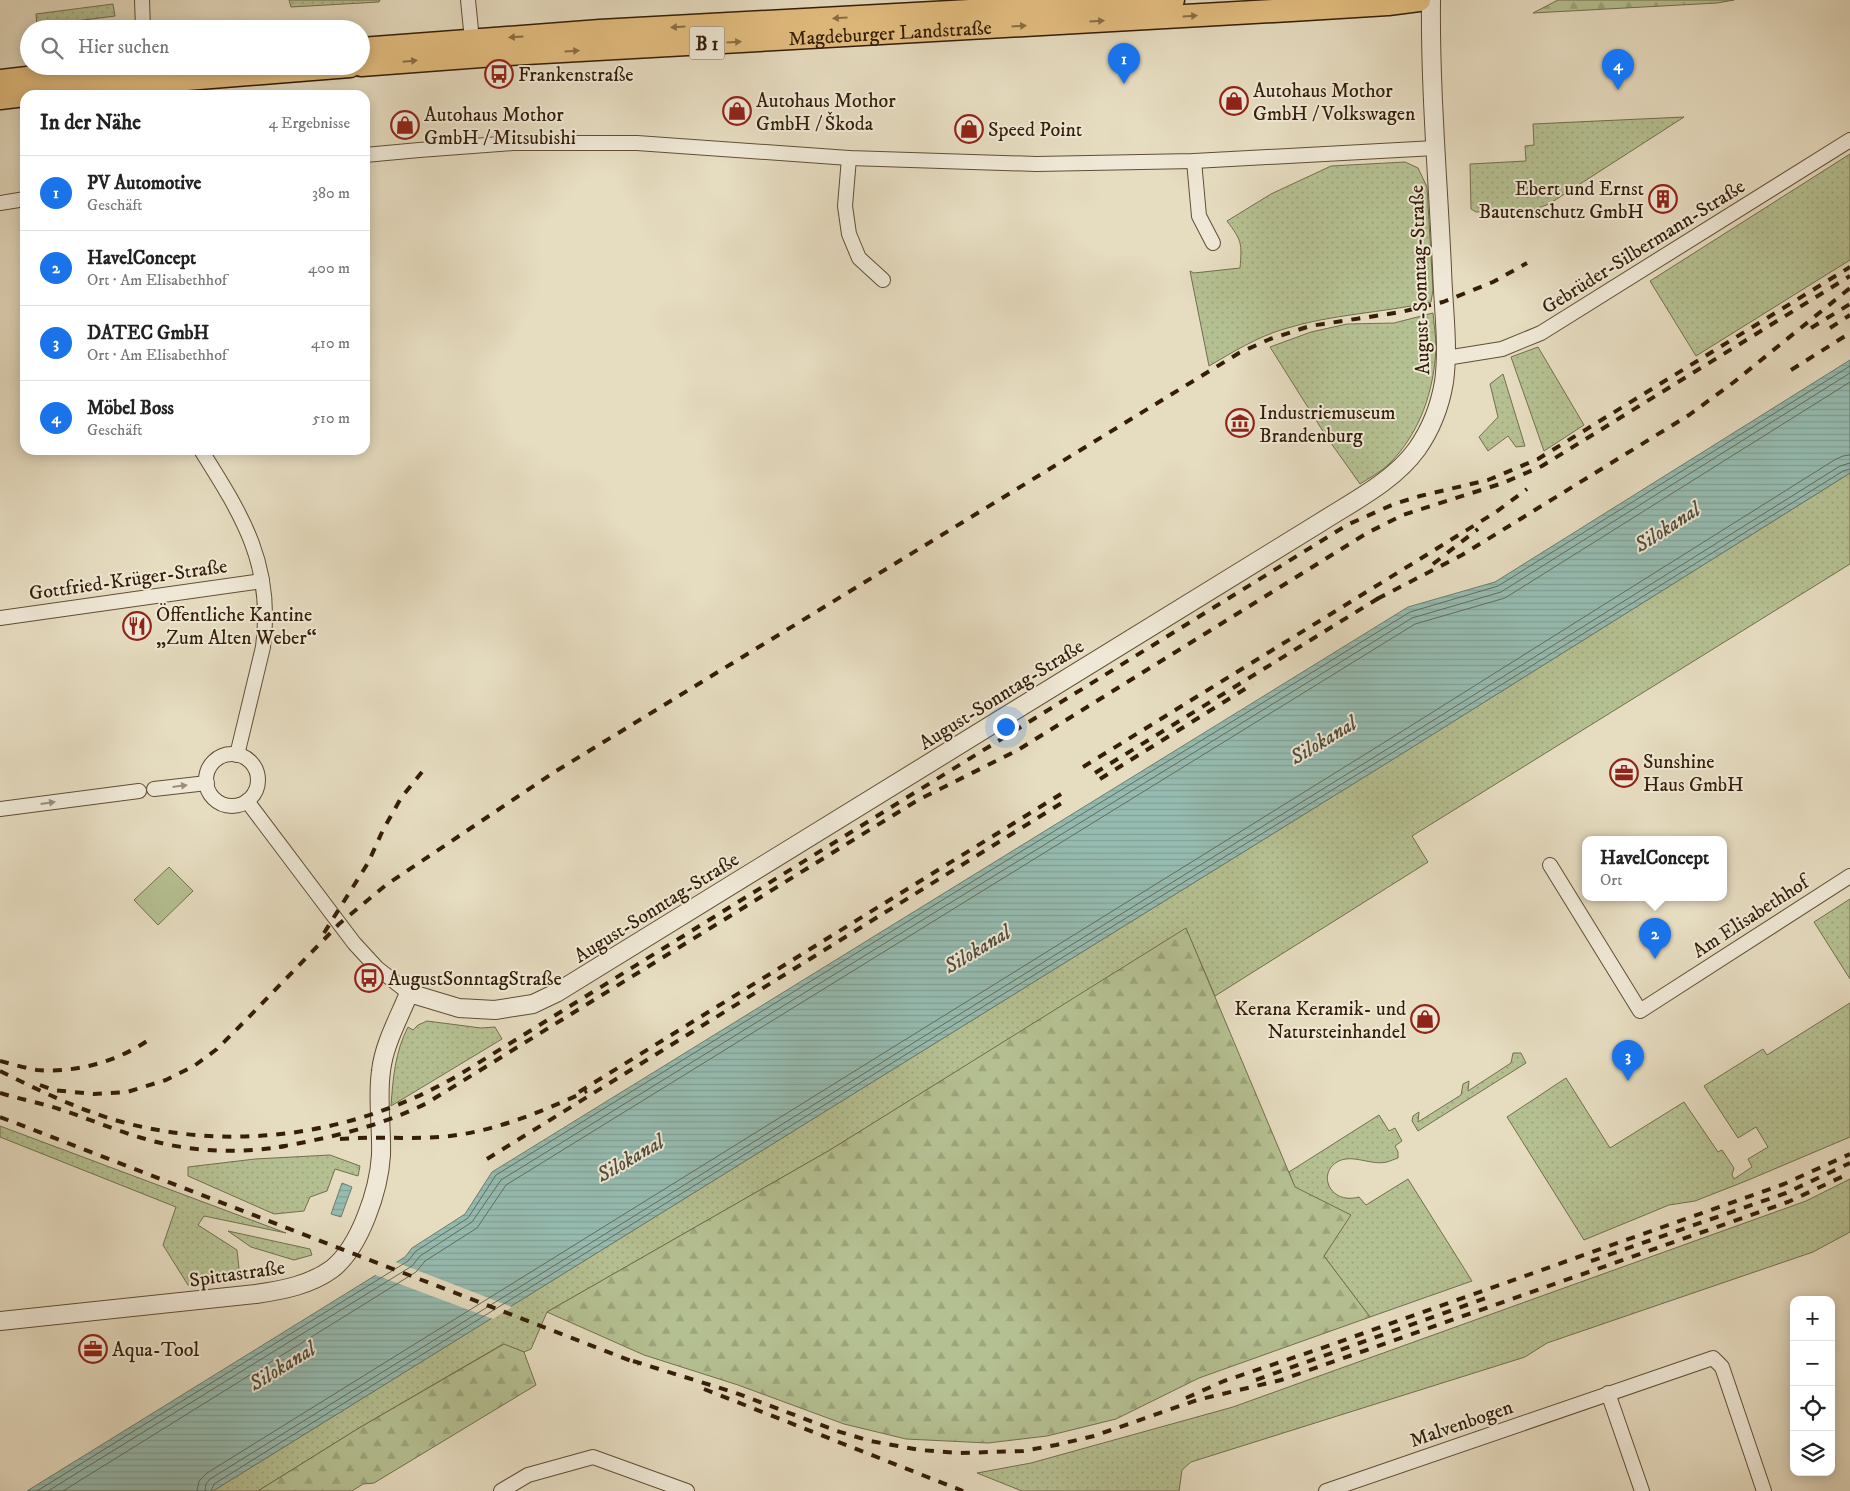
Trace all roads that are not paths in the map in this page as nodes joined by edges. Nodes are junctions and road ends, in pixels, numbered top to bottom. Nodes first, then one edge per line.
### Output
1 (142, 0) edge
2 (468, 0) edge
3 (1173, 0) edge
4 (1419, 0) edge
5 (1431, 0) edge
6 (143, 20) edge
7 (472, 40) junction
8 (370, 48) edge
9 (370, 64) edge
10 (53, 75) edge
11 (142, 75) edge
12 (0, 81) edge
13 (55, 90) edge
14 (20, 96) edge
15 (0, 98) edge
16 (1850, 140) edge
17 (1435, 148) junction
18 (370, 155) edge
19 (849, 158) junction
20 (1194, 161) junction
21 (20, 200) edge
22 (0, 203) edge
23 (1213, 243) dead end
24 (883, 280) dead end
25 (1446, 358) junction
26 (204, 455) edge
27 (262, 581) junction
28 (0, 618) edge
29 (237, 755) junction
30 (207, 783) junction
31 (154, 789) dead end
32 (139, 791) dead end
33 (247, 802) junction
34 (0, 809) edge
35 (1550, 865) dead end
36 (1850, 876) edge
37 (410, 993) junction
38 (0, 1321) edge
39 (1608, 1393) junction
40 (673, 1488) edge
41 (501, 1491) edge
42 (687, 1491) edge
43 (1326, 1491) edge
44 (1642, 1491) edge
45 (1764, 1491) edge

1 - 6 street
2 - 7 street
3 -> 7 main road, Magdeburger Landstraße / B 1
9 -> 4 main road, Magdeburger Landstraße / B 1
5 - 17 street, August-Sonntag-Straße
7 - 8 main road, Magdeburger Landstraße / B 1
10 - 12 main road
11 - 13 main road
14 - 15 main road
16 - 25 street, Gebrüder-Silbermann-Straße
17 - 20 street
17 - 25 street, August-Sonntag-Straße
18 - 19 street
19 - 20 street
19 - 24 street
20 - 23 street
21 - 22 street
25 - 37 street, August-Sonntag-Straße
26 - 27 street
27 - 28 street, Gottfried-Krüger-Straße
27 - 29 street
29 - 30 street
29 - 33 street
31 -> 30 street
30 - 33 street
34 -> 32 street
33 - 37 street, August-Sonntag-Straße
35 - 36 street, Am Elisabethhof
37 - 38 street, Spittastraße
39 - 43 street, Malvenbogen
39 - 44 street
39 - 45 street, Malvenbogen
40 - 41 street
40 - 42 street

